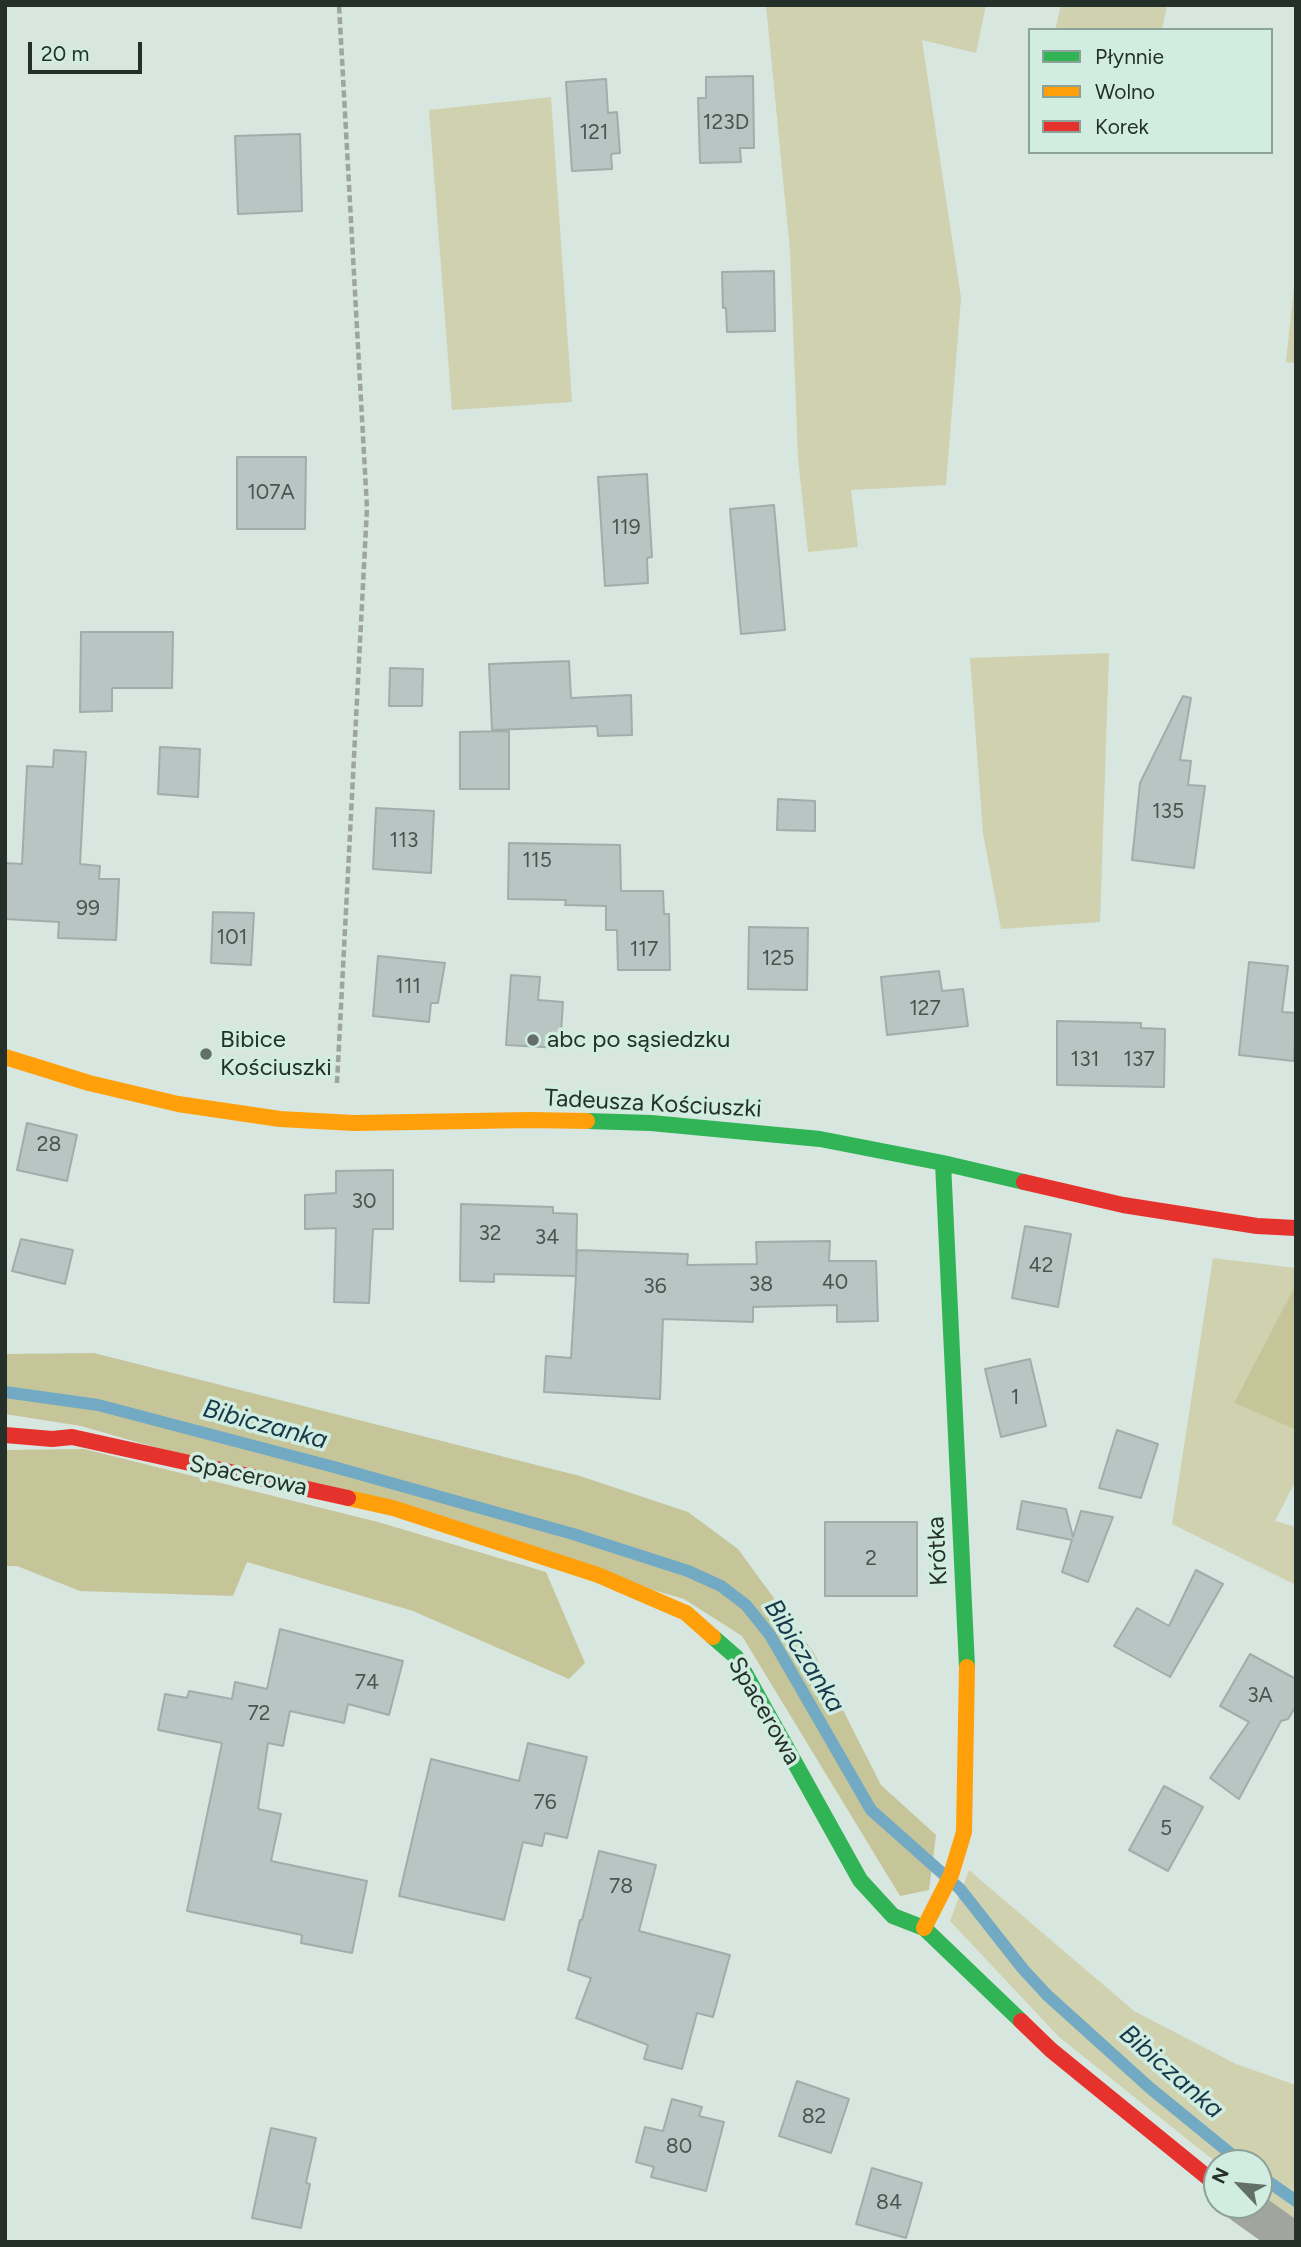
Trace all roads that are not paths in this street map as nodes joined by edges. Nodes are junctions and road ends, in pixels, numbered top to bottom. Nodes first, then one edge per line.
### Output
1 (5, 1057) edge
2 (943, 1163) junction
3 (1296, 1228) edge
4 (5, 1435) edge
5 (924, 1928) junction
6 (1203, 2174) edge
7 (1263, 2219) edge
8 (1295, 2242) edge

1 - 2 street, Tadeusza Kościuszki
2 - 3 street, Tadeusza Kościuszki
2 - 5 street, Krótka
4 - 5 street, Spacerowa
5 - 6 street, Spacerowa
7 - 8 street

